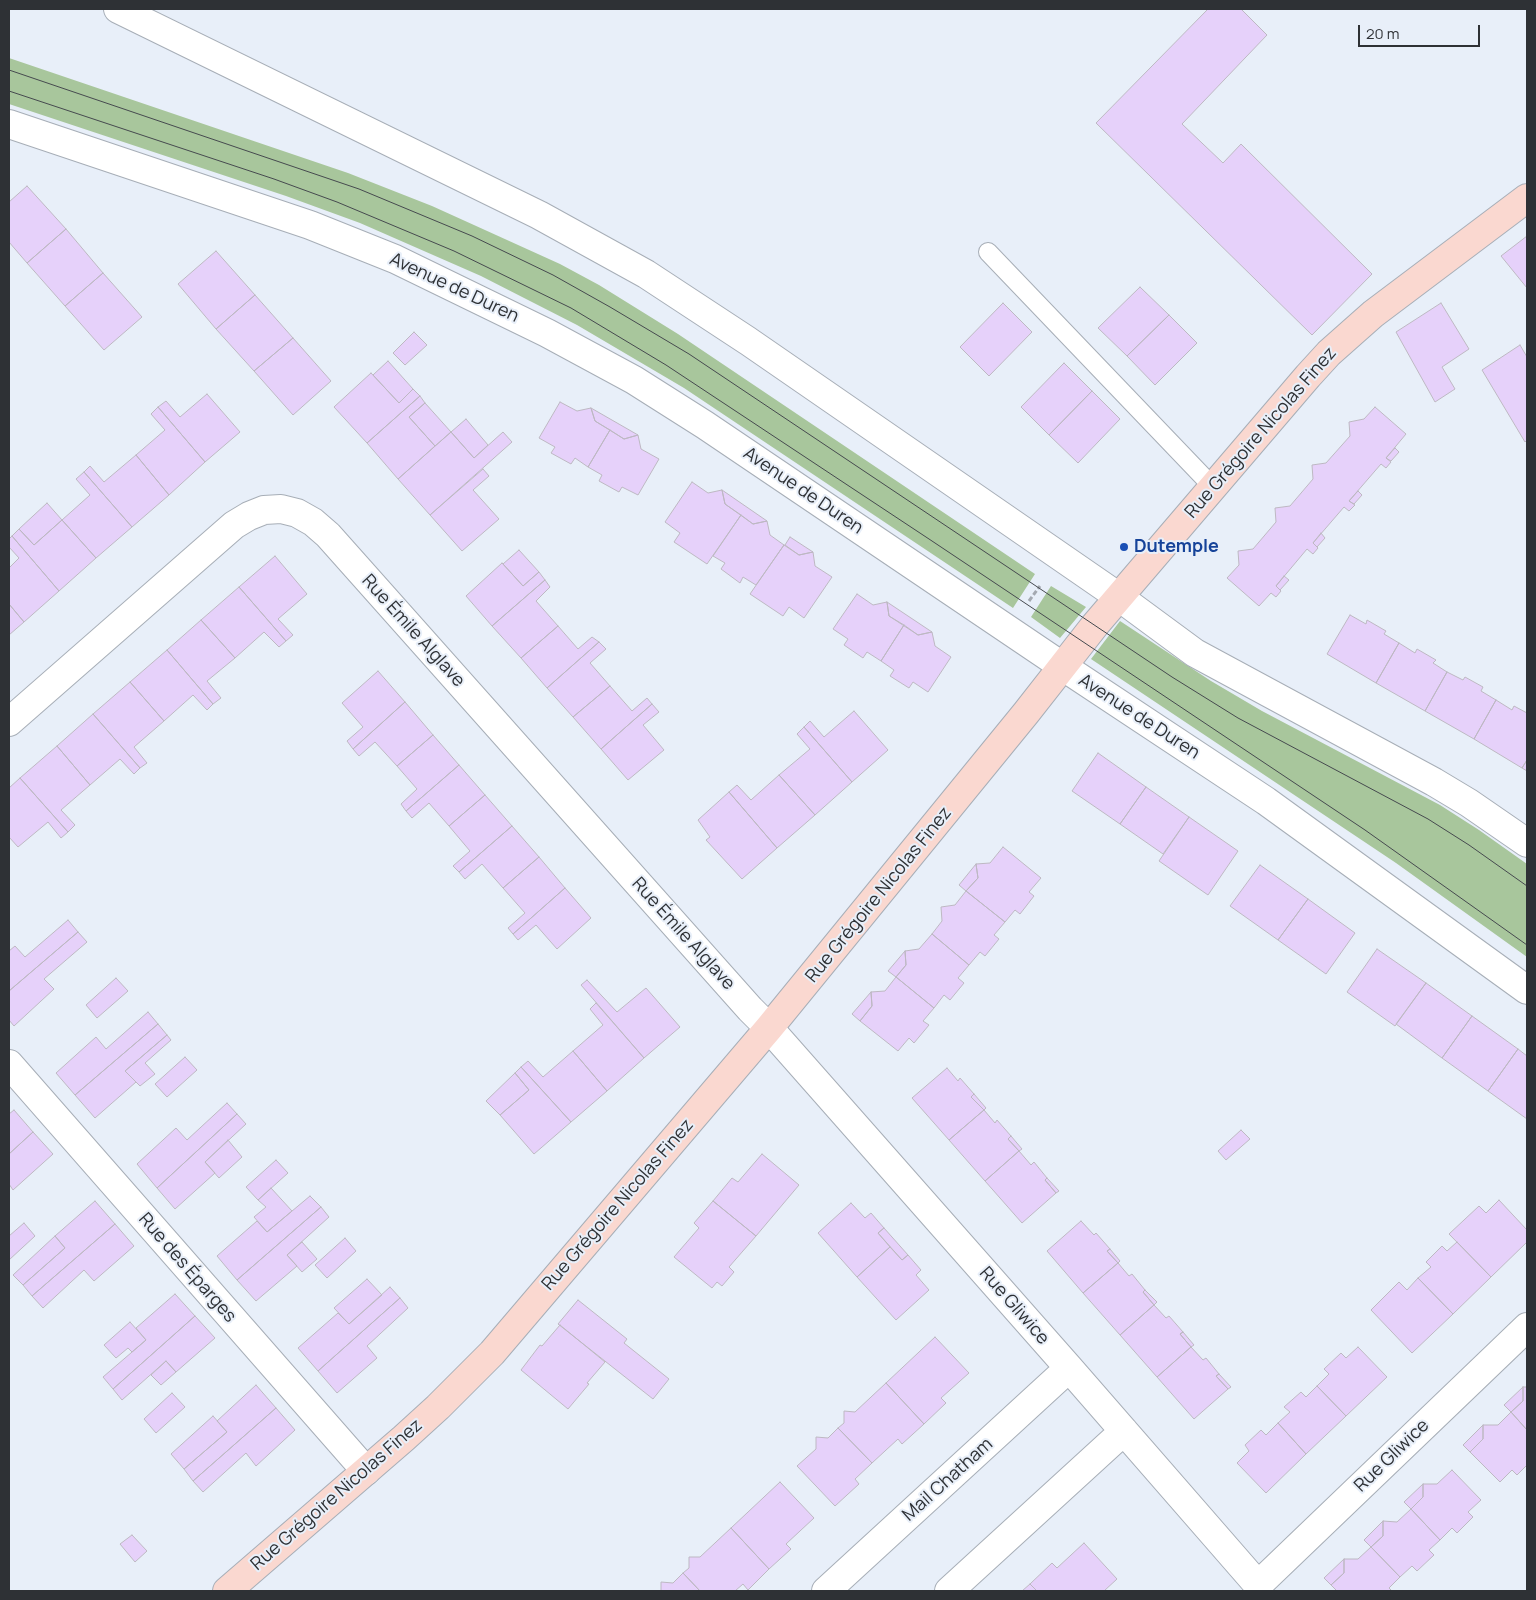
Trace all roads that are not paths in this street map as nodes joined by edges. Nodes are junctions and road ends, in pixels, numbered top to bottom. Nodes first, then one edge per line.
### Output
1 (118, 9) edge
2 (9, 124) edge
3 (1527, 198) edge
4 (988, 252) dead end
5 (1213, 486) junction
6 (1119, 597) junction
7 (1062, 666) junction
8 (9, 722) edge
9 (1527, 843) edge
10 (1527, 990) edge
11 (769, 1028) junction
12 (9, 1064) edge
13 (1527, 1327) edge
14 (1069, 1368) junction
15 (1124, 1431) junction
16 (366, 1471) junction
17 (1260, 1588) edge
18 (227, 1591) edge
19 (826, 1591) edge
20 (949, 1591) edge

1 - 6 street
2 - 7 street, Avenue de Duren
3 - 5 main road, Rue Grégoire Nicolas Finez
4 - 5 lane
5 - 6 main road, Rue Grégoire Nicolas Finez
6 - 7 main road, Rue Grégoire Nicolas Finez
6 - 9 street
7 - 10 street, Avenue de Duren
7 - 11 main road, Rue Grégoire Nicolas Finez
8 - 11 street, Rue Émile Alglave
11 - 14 street, Rue Gliwice
11 - 16 main road, Rue Grégoire Nicolas Finez
12 - 16 street, Rue des Éparges
13 - 17 street, Rue Gliwice
14 - 15 street, Rue Gliwice
14 - 19 street, Mail Chatham
15 - 17 street, Rue Gliwice
15 - 20 street
16 - 18 main road, Rue Grégoire Nicolas Finez

